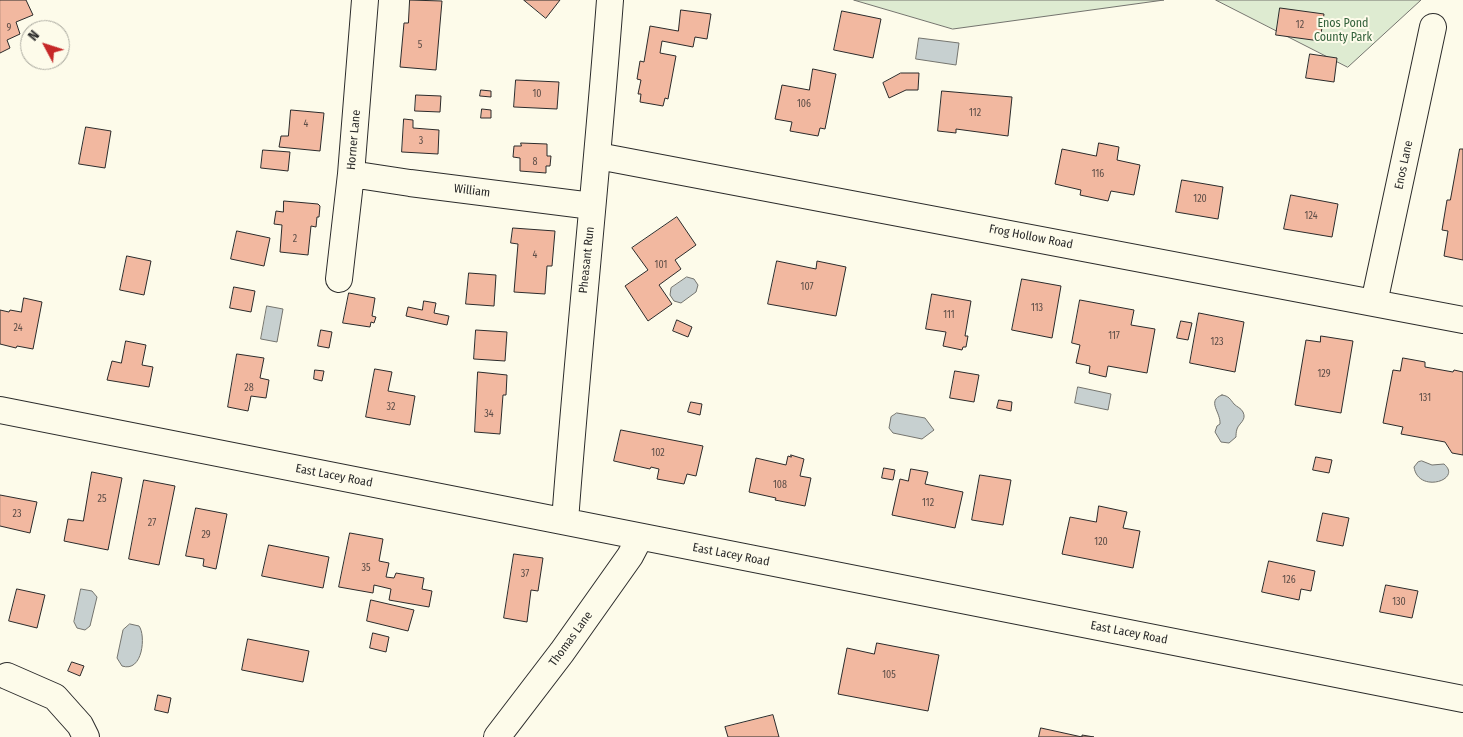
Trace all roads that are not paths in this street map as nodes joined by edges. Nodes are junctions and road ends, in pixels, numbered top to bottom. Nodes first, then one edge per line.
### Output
1 (365, 0) edge
2 (610, 0) edge
3 (1433, 27) dead end
4 (598, 156) junction
5 (351, 174) junction
6 (592, 206) junction
7 (339, 279) dead end
8 (1374, 303) junction
9 (1463, 320) edge
10 (0, 410) edge
11 (565, 521) junction
12 (640, 537) junction
13 (7, 676) dead end
14 (1463, 699) edge
15 (86, 737) edge
16 (497, 737) edge

1 - 5 street, Horner Lane
2 - 4 street, Pheasant Run
3 - 8 street, Enos Lane
4 - 6 street, Pheasant Run
4 - 8 street, Frog Hollow Road
5 - 6 street, William
5 - 7 street, Horner Lane
6 - 11 street, Pheasant Run
8 - 9 street, Frog Hollow Road
10 - 11 street, East Lacey Road
11 - 12 street, East Lacey Road
12 - 14 street, East Lacey Road
12 - 16 street, Thomas Lane
13 - 15 street

